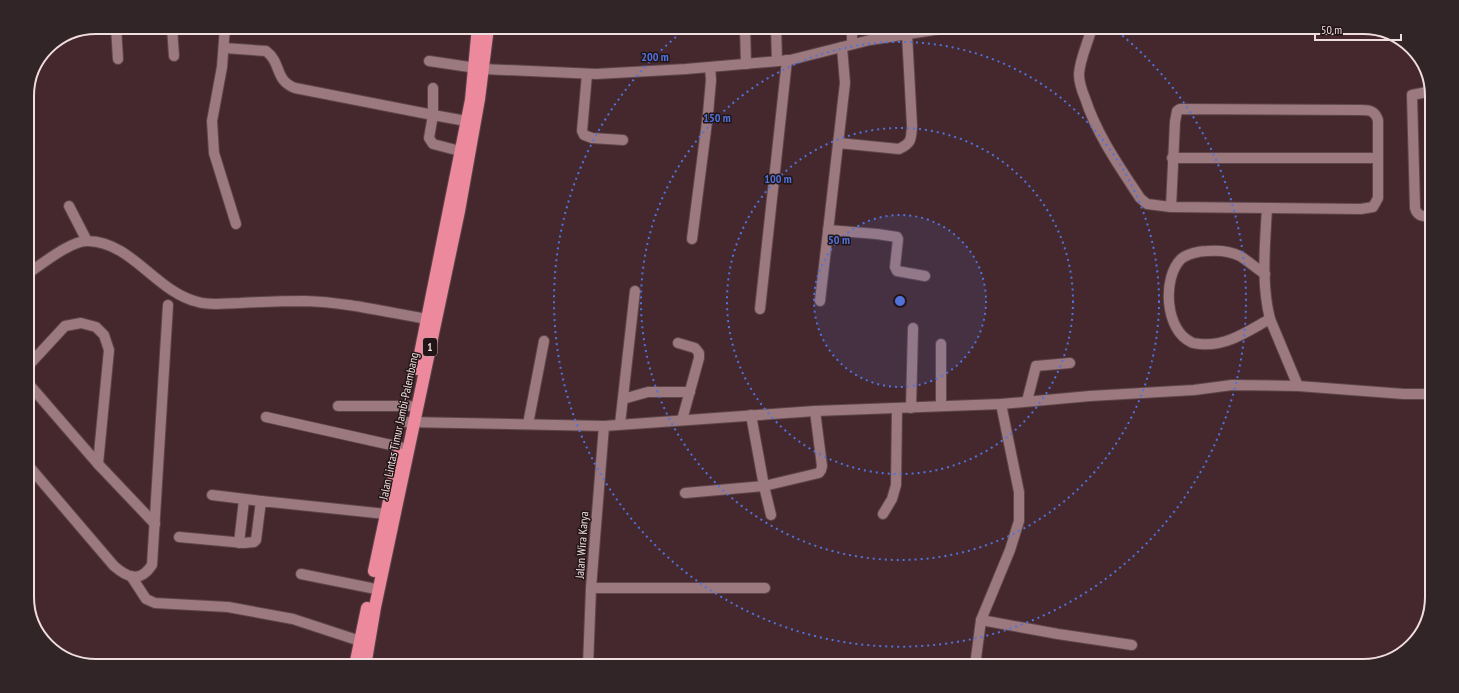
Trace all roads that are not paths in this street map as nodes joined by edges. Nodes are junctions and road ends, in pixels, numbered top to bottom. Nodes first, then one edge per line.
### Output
1 (116, 34) edge
2 (172, 34) edge
3 (225, 34) edge
4 (478, 34) edge
5 (486, 34) edge
6 (745, 34) edge
7 (777, 34) edge
8 (852, 34) edge
9 (907, 34) joint
10 (1090, 34) edge
11 (852, 44) junction
12 (842, 47) junction
13 (224, 48) junction
14 (174, 56) dead end
15 (118, 59) dead end
16 (429, 61) dead end
17 (782, 61) junction
18 (746, 64) junction
19 (710, 67) junction
20 (478, 69) junction
21 (587, 74) junction
22 (433, 88) dead end
23 (1425, 92) edge
24 (433, 115) junction
25 (466, 121) junction
26 (623, 140) dead end
27 (838, 143) junction
28 (460, 151) junction
29 (1172, 158) junction
30 (1378, 158) junction
31 (69, 206) dead end
32 (1171, 207) junction
33 (1267, 208) junction
34 (1425, 216) edge
35 (236, 224) dead end
36 (828, 230) junction
37 (692, 238) dead end
38 (86, 241) junction
39 (34, 269) edge
40 (1264, 274) junction
41 (925, 276) dead end
42 (635, 291) dead end
43 (820, 301) dead end
44 (168, 305) dead end
45 (760, 309) dead end
46 (427, 319) junction
47 (1270, 319) junction
48 (913, 328) dead end
49 (544, 340) dead end
50 (678, 343) dead end
51 (941, 344) dead end
52 (34, 359) edge
53 (1070, 364) dead end
54 (1298, 386) junction
55 (34, 390) edge
56 (690, 392) junction
57 (1425, 394) edge
58 (623, 399) junction
59 (1027, 401) junction
60 (1001, 404) junction
61 (338, 406) dead end
62 (410, 406) junction
63 (941, 406) junction
64 (911, 408) junction
65 (897, 409) junction
66 (815, 410) junction
67 (751, 415) junction
68 (266, 417) dead end
69 (682, 420) junction
70 (410, 422) junction
71 (528, 424) junction
72 (620, 424) junction
73 (604, 426) junction
74 (400, 447) junction
75 (98, 464) junction
76 (34, 472) edge
77 (764, 486) junction
78 (685, 493) dead end
79 (212, 495) dead end
80 (244, 500) junction
81 (261, 501) junction
82 (386, 514) junction
83 (883, 514) dead end
84 (771, 515) dead end
85 (155, 524) junction
86 (179, 538) dead end
87 (239, 543) junction
88 (302, 574) dead end
89 (131, 576) junction
90 (371, 588) junction
91 (591, 588) junction
92 (765, 588) dead end
93 (981, 620) junction
94 (360, 641) junction
95 (1132, 644) dead end
96 (357, 659) edge
97 (366, 659) edge
98 (588, 659) edge
99 (976, 659) edge

1 - 15 street
2 - 14 street
3 - 13 street
4 - 20 highway, Jalan Lintas Timur Jambi-Palembang / 1
5 - 20 highway, Jalan Lintas Timur Jambi-Palembang / 1
6 - 18 street
7 - 17 street
8 - 11 street
9 - 11 street
9 - 27 street
10 - 32 street
11 - 12 street
12 - 17 street
12 - 27 street
13 - 24 street
13 - 35 street
16 - 20 street
17 - 18 street
17 - 45 street
18 - 19 street
19 - 21 street
19 - 37 street
20 - 21 street
20 - 25 highway, Jalan Lintas Timur Jambi-Palembang / 1
20 - 70 highway, Jalan Lintas Timur Jambi-Palembang / 1
21 - 26 street
22 - 24 street
23 - 34 street
24 - 25 street
24 - 28 street
25 - 28 highway, Jalan Lintas Timur Jambi-Palembang / 1
27 - 36 street
28 - 46 highway, Jalan Lintas Timur Jambi-Palembang / 1
29 - 30 street
29 - 30 street
29 - 32 street
30 - 33 street
31 - 38 street
32 - 33 street
33 - 40 street
36 - 41 street
36 - 43 street
38 - 39 street
38 - 46 street
40 - 47 street
40 - 47 street
42 - 58 street
44 - 85 street
46 - 62 highway, Jalan Lintas Timur Jambi-Palembang / 1
47 - 54 street
48 - 64 street
49 - 71 street
50 - 56 street
51 - 63 street
52 - 75 street
53 - 59 street
54 - 57 street
54 - 59 street
55 - 75 street
56 - 58 street
56 - 69 street
58 - 72 street
59 - 60 street
60 - 63 street
60 - 93 street
61 - 62 street
62 - 70 highway, Jalan Lintas Timur Jambi-Palembang / 1
63 - 64 street
64 - 65 street
65 - 66 street
65 - 83 street
66 - 67 street
66 - 77 street
67 - 69 street
67 - 77 street
68 - 74 street
69 - 72 street
70 - 71 street
70 - 74 highway, Jalan Lintas Timur Jambi-Palembang / 1
70 - 97 highway, Jalan Lintas Timur Jambi-Palembang / 1
71 - 73 street
72 - 73 street
73 - 91 street, Jalan Wira Karya
74 - 82 highway, Jalan Lintas Timur Jambi-Palembang / 1
75 - 85 street
76 - 89 street
77 - 78 street
77 - 84 street
79 - 80 street
80 - 81 street
80 - 87 street
81 - 82 street
81 - 87 street
82 - 90 highway, Jalan Lintas Timur Jambi-Palembang / 1
85 - 89 street
86 - 87 street
88 - 90 street
89 - 94 street
90 - 94 highway, Jalan Lintas Timur Jambi-Palembang / 1
91 - 92 street
91 - 98 street, Jalan Wira Karya
93 - 95 street
93 - 99 street
94 - 96 highway, Jalan Lintas Timur Jambi-Palembang / 1

